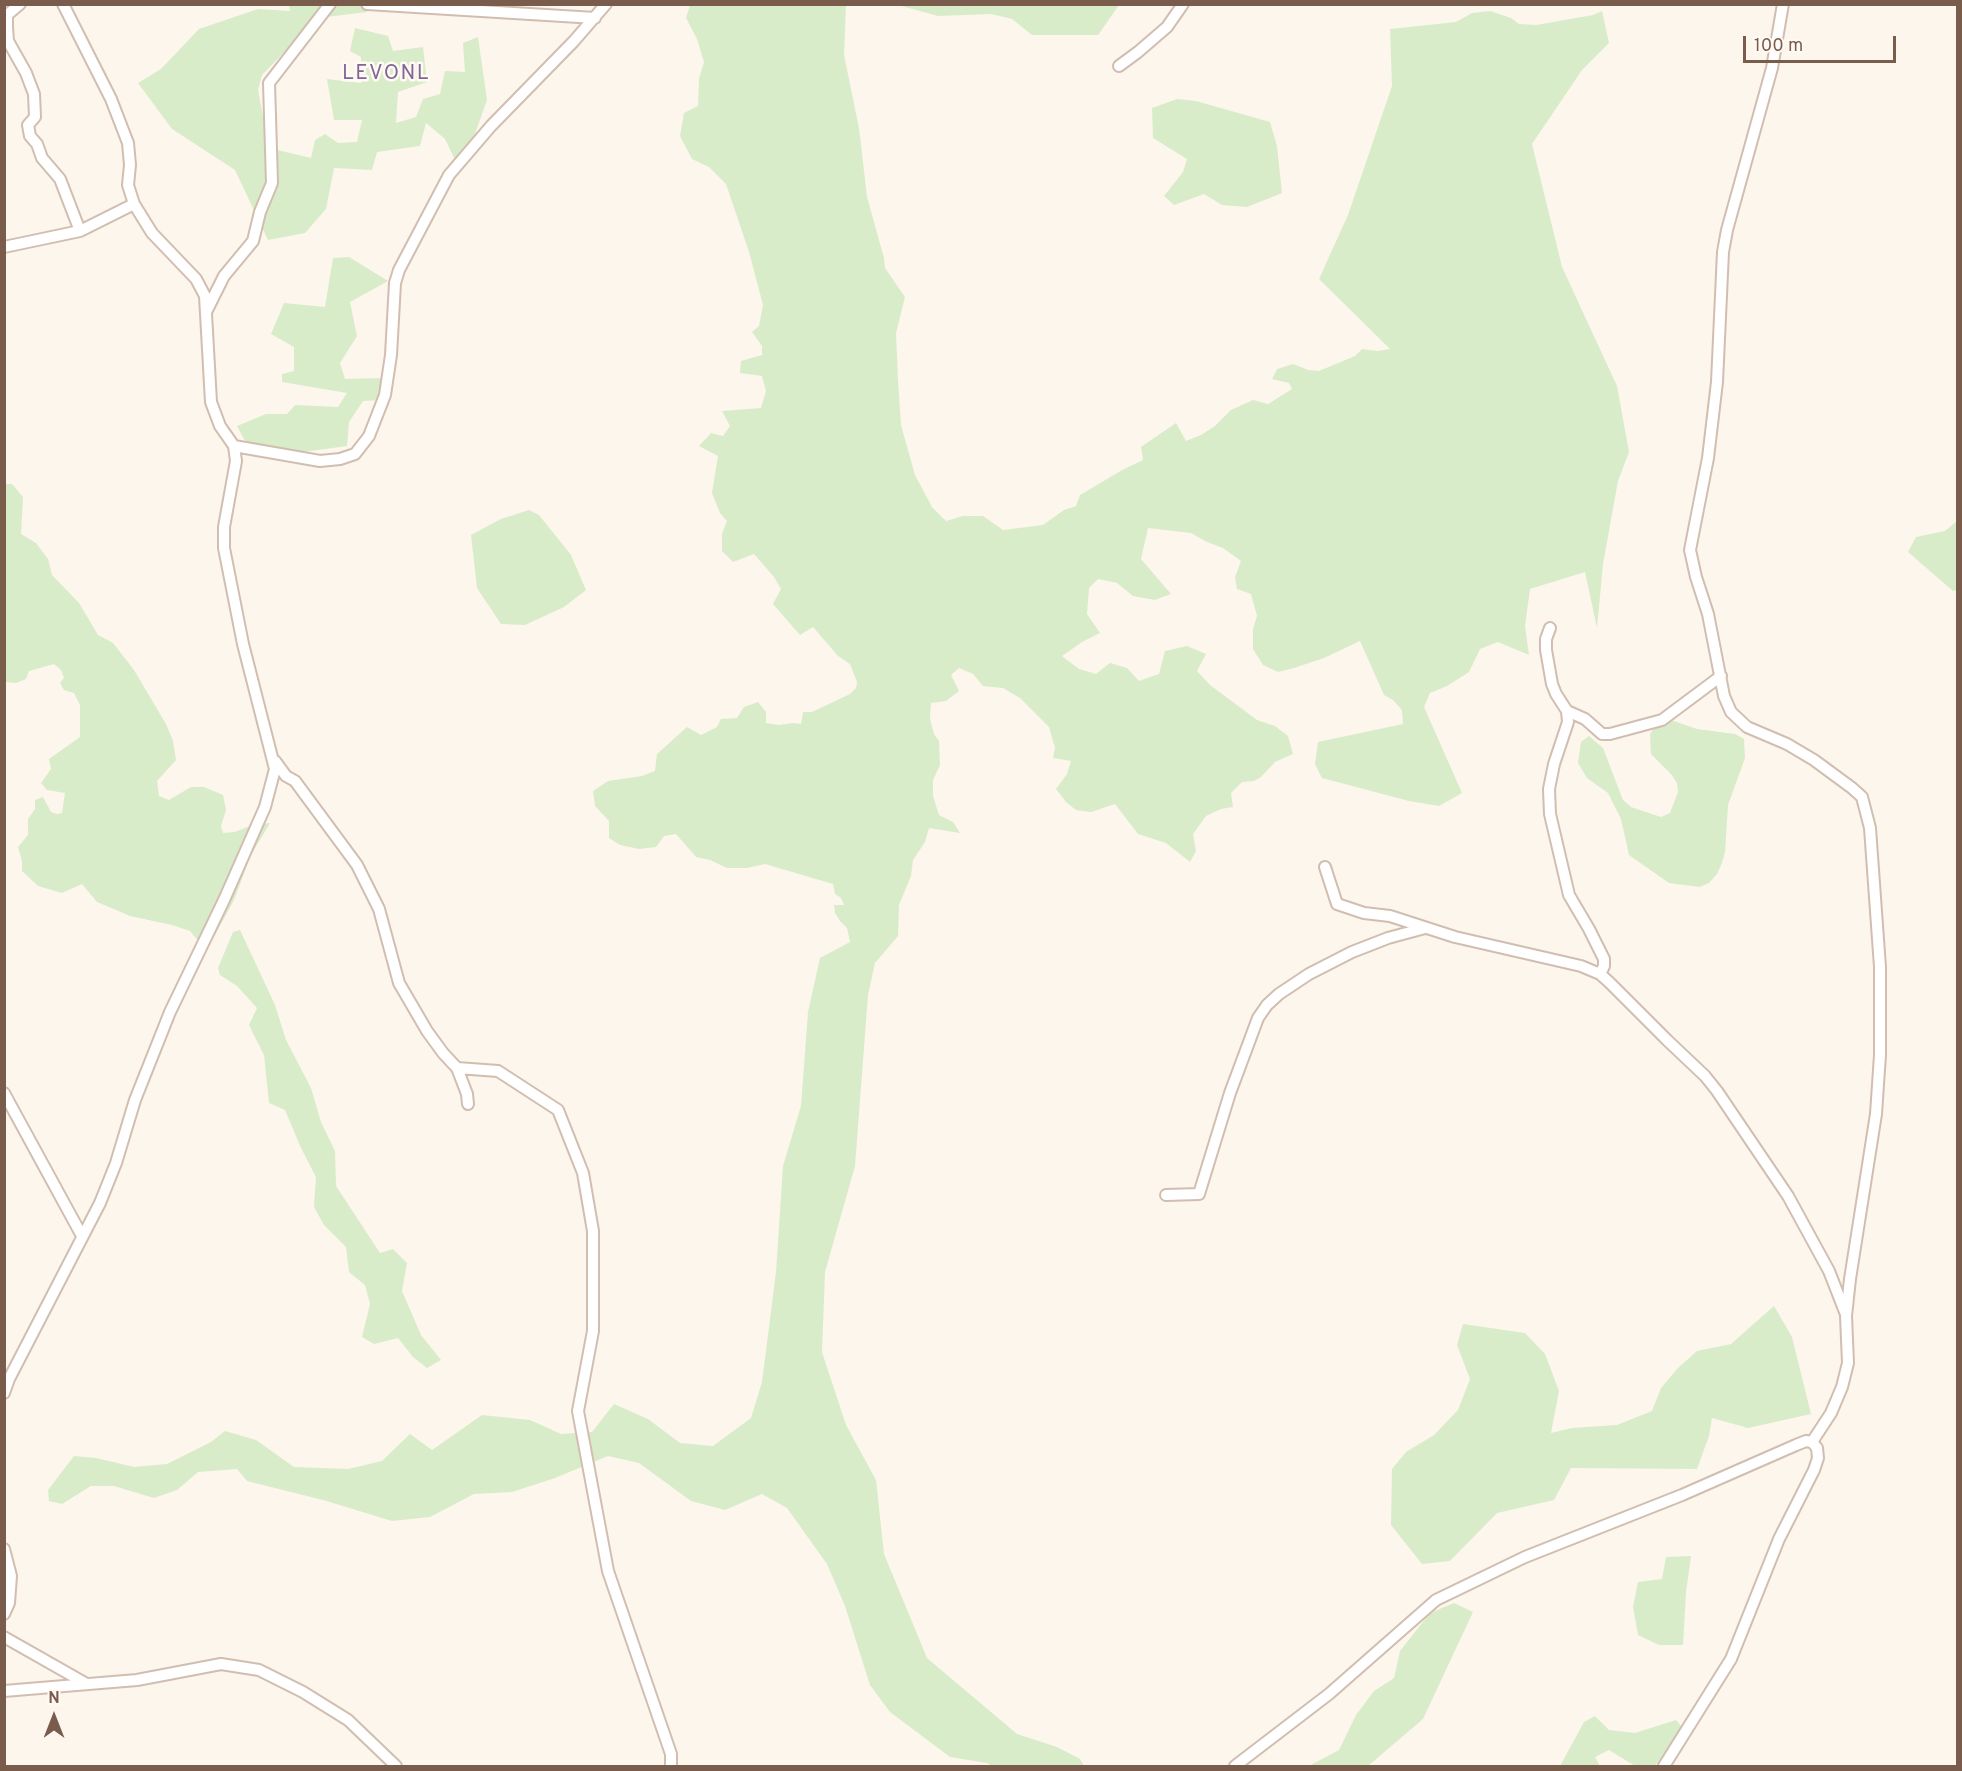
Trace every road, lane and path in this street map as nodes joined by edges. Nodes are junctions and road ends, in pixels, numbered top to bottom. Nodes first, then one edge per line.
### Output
1 (20, 4) edge
2 (63, 4) edge
3 (330, 4) edge
4 (367, 4) edge
5 (606, 4) edge
6 (1183, 4) edge
7 (1783, 4) edge
8 (595, 18) junction
9 (1119, 66) dead end
10 (135, 204) junction
11 (80, 231) junction
12 (4, 247) edge
13 (206, 314) junction
14 (234, 446) junction
15 (1550, 628) dead end
16 (1721, 676) junction
17 (1567, 711) junction
18 (273, 759) junction
19 (1325, 867) dead end
20 (1426, 928) junction
21 (1600, 974) junction
22 (457, 1068) junction
23 (4, 1093) edge
24 (468, 1104) dead end
25 (1166, 1195) dead end
26 (82, 1236) junction
27 (1846, 1316) junction
28 (4, 1393) edge
29 (1812, 1442) junction
30 (4, 1549) edge
31 (4, 1614) edge
32 (4, 1637) edge
33 (85, 1683) junction
34 (4, 1692) edge
35 (396, 1767) edge
36 (671, 1767) edge
37 (1235, 1767) edge
38 (1664, 1767) edge

1 - 11 street
2 - 10 street
3 - 13 street
4 - 8 street
5 - 8 street
6 - 9 street
7 - 16 street
8 - 14 street
10 - 11 street
10 - 13 street
11 - 12 street
13 - 14 street
14 - 18 street
15 - 17 street
16 - 17 street
16 - 27 street
17 - 21 street
18 - 22 street
18 - 26 street
19 - 20 street
20 - 21 street
20 - 25 street
21 - 27 street
22 - 24 street
22 - 36 street
23 - 26 street
26 - 28 street
27 - 29 street
29 - 37 street
29 - 38 street
30 - 31 street
32 - 33 street
33 - 34 street
33 - 35 street

